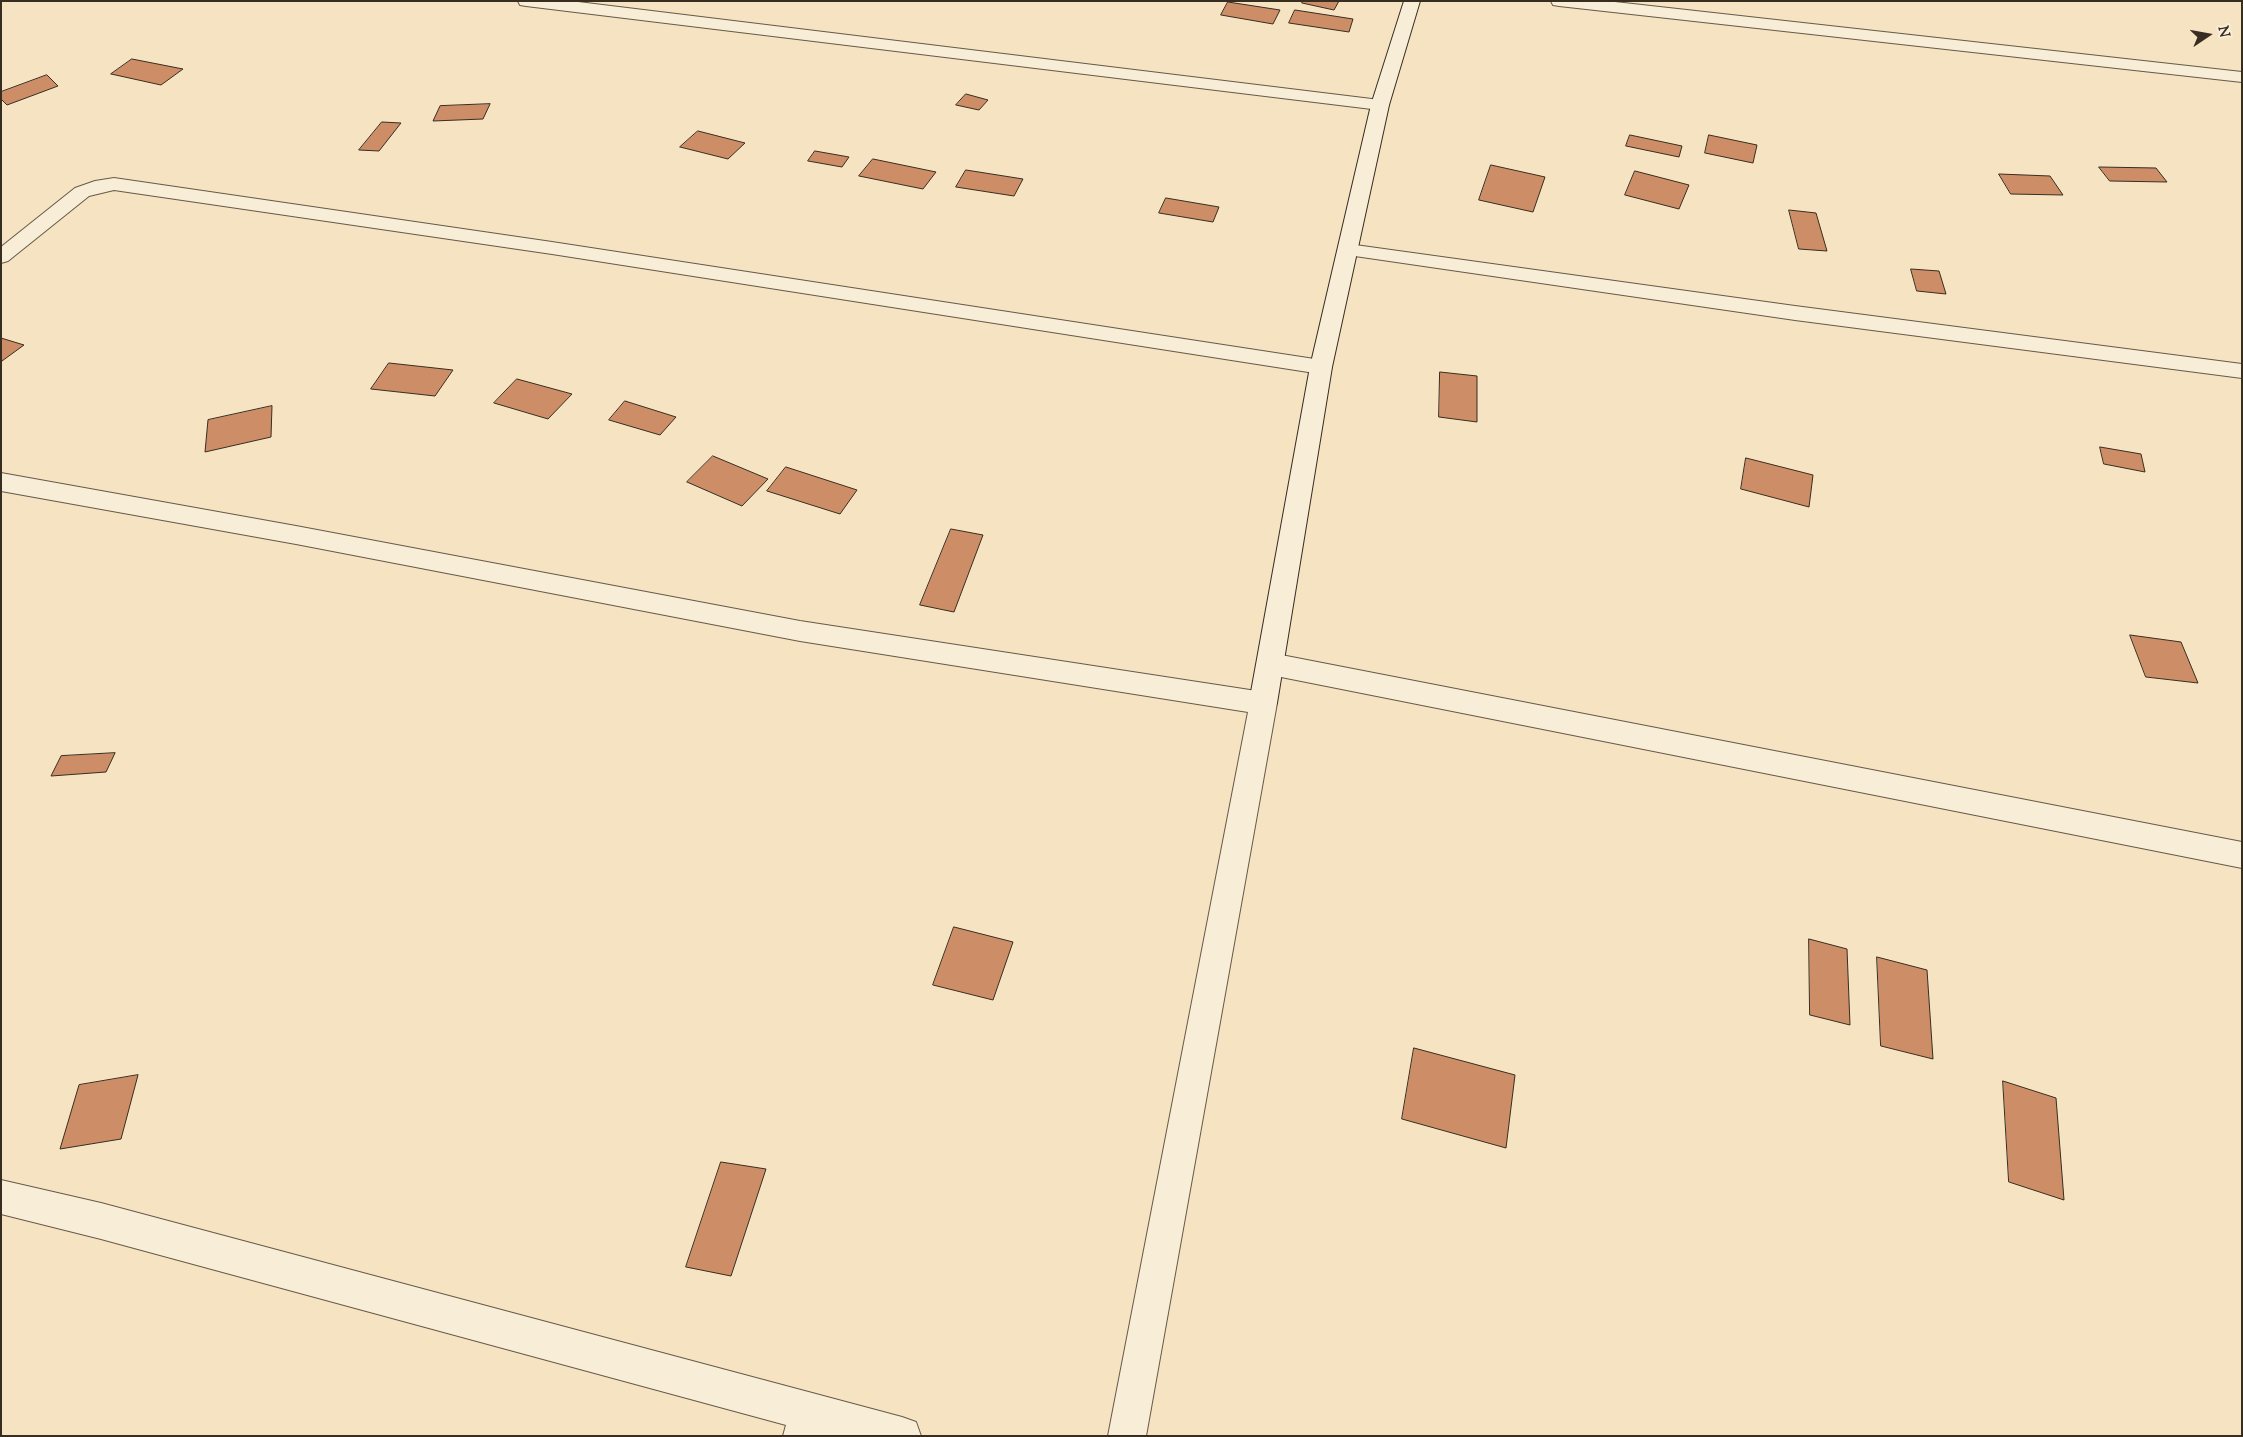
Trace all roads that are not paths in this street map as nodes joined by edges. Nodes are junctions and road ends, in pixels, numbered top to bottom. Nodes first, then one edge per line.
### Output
1 (526, 1) edge
2 (1412, 1) edge
3 (1558, 1) edge
4 (2242, 78) edge
5 (1380, 105) junction
6 (1348, 250) junction
7 (1, 257) edge
8 (1321, 367) junction
9 (2242, 371) edge
10 (1, 482) edge
11 (1271, 664) junction
12 (1263, 704) junction
13 (2242, 855) edge
14 (1, 1197) edge
15 (805, 1424) edge
16 (902, 1436) edge
17 (1127, 1436) edge

1 - 5 street
2 - 5 street
3 - 4 street
5 - 6 street
6 - 8 street
6 - 9 street
7 - 8 street
8 - 11 street
10 - 12 street
11 - 12 street
11 - 13 street
12 - 17 street
14 - 15 street
15 - 16 street

